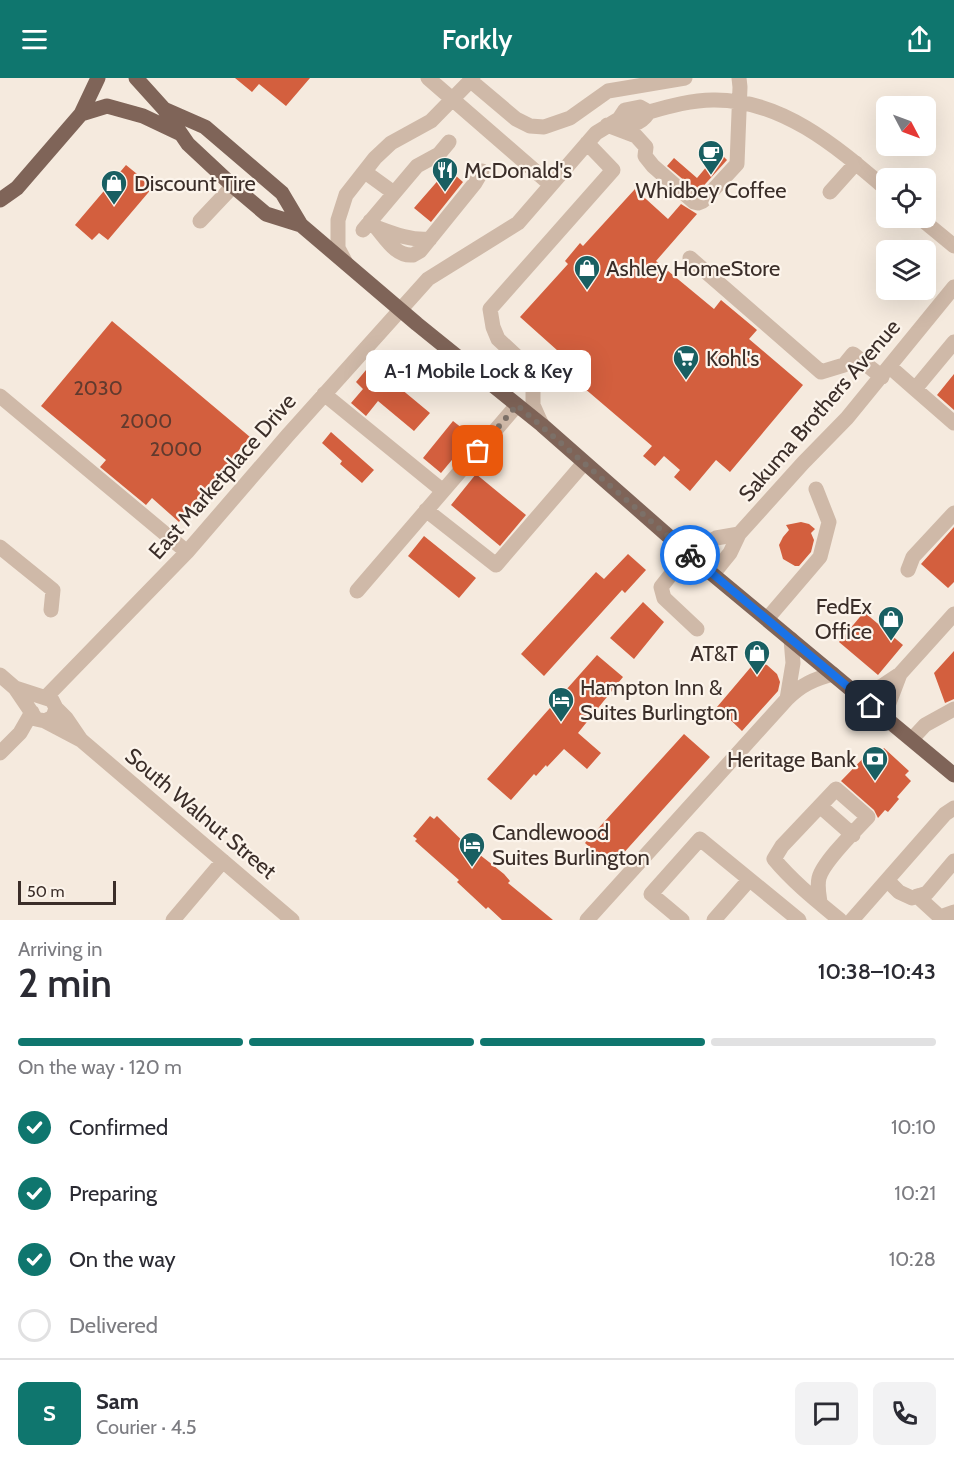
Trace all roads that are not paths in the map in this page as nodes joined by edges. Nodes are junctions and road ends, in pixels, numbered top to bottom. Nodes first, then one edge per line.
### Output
1 (98, 78) edge
2 (136, 78) edge
3 (149, 78) edge
4 (428, 78) edge
5 (685, 78) edge
6 (739, 78) edge
7 (472, 80) edge
8 (153, 97) junction
9 (454, 99) junction
10 (739, 102) junction
11 (164, 109) junction
12 (81, 114) junction
13 (613, 122) junction
14 (181, 134) junction
15 (449, 142) dead end
16 (587, 143) junction
17 (856, 163) junction
18 (482, 171) dead end
19 (361, 177) junction
20 (876, 180) edge
21 (550, 184) junction
22 (233, 186) junction
23 (830, 192) dead end
24 (394, 193) junction
25 (0, 200) edge
26 (200, 221) dead end
27 (301, 225) junction
28 (932, 228) edge
29 (954, 246) edge
30 (690, 258) dead end
31 (346, 263) junction
32 (954, 287) edge
33 (400, 310) junction
34 (954, 342) edge
35 (886, 372) junction
36 (915, 389) junction
37 (324, 394) junction
38 (0, 396) edge
39 (517, 405) junction
40 (954, 423) edge
41 (542, 425) junction
42 (478, 451) junction
43 (491, 462) dead end
44 (584, 463) junction
45 (816, 489) dead end
46 (443, 491) junction
47 (426, 510) junction
48 (954, 513) edge
49 (739, 534) junction
50 (0, 547) edge
51 (187, 552) junction
52 (688, 554) junction
53 (908, 570) dead end
54 (713, 574) junction
55 (357, 591) dead end
56 (51, 610) dead end
57 (954, 614) edge
58 (767, 619) junction
59 (697, 629) dead end
60 (791, 639) junction
61 (833, 674) junction
62 (900, 674) junction
63 (0, 675) edge
64 (15, 688) junction
65 (858, 695) junction
66 (787, 699) junction
67 (50, 702) junction
68 (954, 709) edge
69 (38, 716) junction
70 (884, 716) junction
71 (81, 740) junction
72 (912, 740) junction
73 (0, 753) edge
74 (954, 775) edge
75 (820, 806) junction
76 (954, 808) edge
77 (853, 835) junction
78 (223, 861) junction
79 (954, 861) edge
80 (749, 880) junction
81 (887, 880) junction
82 (917, 896) junction
83 (820, 902) junction
84 (954, 912) edge
85 (860, 917) edge
86 (173, 920) edge
87 (292, 920) edge
88 (587, 920) edge
89 (682, 920) edge
90 (714, 920) edge
91 (799, 920) edge
92 (840, 920) edge

1 - 12 main road
2 - 8 main road
3 - 8 main road
4 - 9 street
5 - 7 street
6 - 10 street
7 - 9 street
8 - 11 main road
9 - 19 street
9 - 21 street
10 - 13 street
10 - 13 street
10 - 17 street
11 - 14 main road
11 - 27 main road
12 - 14 main road
12 - 25 main road
13 - 16 street, East Marketplace Drive
14 - 22 main road
15 - 24 street
16 - 21 street, East Marketplace Drive
16 - 41 street
17 - 20 street
17 - 23 street
18 - 24 street
19 - 24 street
19 - 31 street
21 - 33 street, East Marketplace Drive
22 - 26 street
22 - 27 main road
27 - 31 main road
28 - 29 street
30 - 35 street
31 - 33 main road
32 - 35 street, Sakuma Brothers Avenue
33 - 37 street, East Marketplace Drive
33 - 39 main road
34 - 36 street
35 - 36 street
35 - 49 street, Sakuma Brothers Avenue
36 - 40 street
37 - 46 street
37 - 51 street, East Marketplace Drive
38 - 51 street
39 - 41 main road
39 - 42 street
41 - 44 main road
42 - 43 street
42 - 46 street
44 - 47 street
44 - 52 main road
45 - 58 street
46 - 47 street
47 - 55 street
48 - 53 street
49 - 52 street, Sakuma Brothers Avenue
49 - 54 street, Sakuma Brothers Avenue
50 - 56 street
51 - 67 street, East Marketplace Drive
52 - 54 main road
52 - 59 street
54 - 58 main road
57 - 62 street
58 - 60 main road
60 - 61 main road
60 - 66 street
61 - 65 main road
61 - 66 street
62 - 65 street
62 - 70 street
63 - 64 street
64 - 67 street
64 - 69 street
65 - 70 main road
66 - 88 street
67 - 69 street
67 - 69 street
67 - 71 street, South Walnut Street
68 - 72 street
69 - 71 street, South Walnut Street
69 - 73 street
70 - 72 main road
71 - 78 street, South Walnut Street
72 - 74 main road
75 - 77 street
75 - 77 street
75 - 83 street
76 - 81 street
77 - 83 street
78 - 86 street
78 - 87 street, South Walnut Street
79 - 82 street
80 - 89 street
80 - 90 street
80 - 91 street
81 - 82 street
81 - 85 street
82 - 84 street
83 - 92 street

